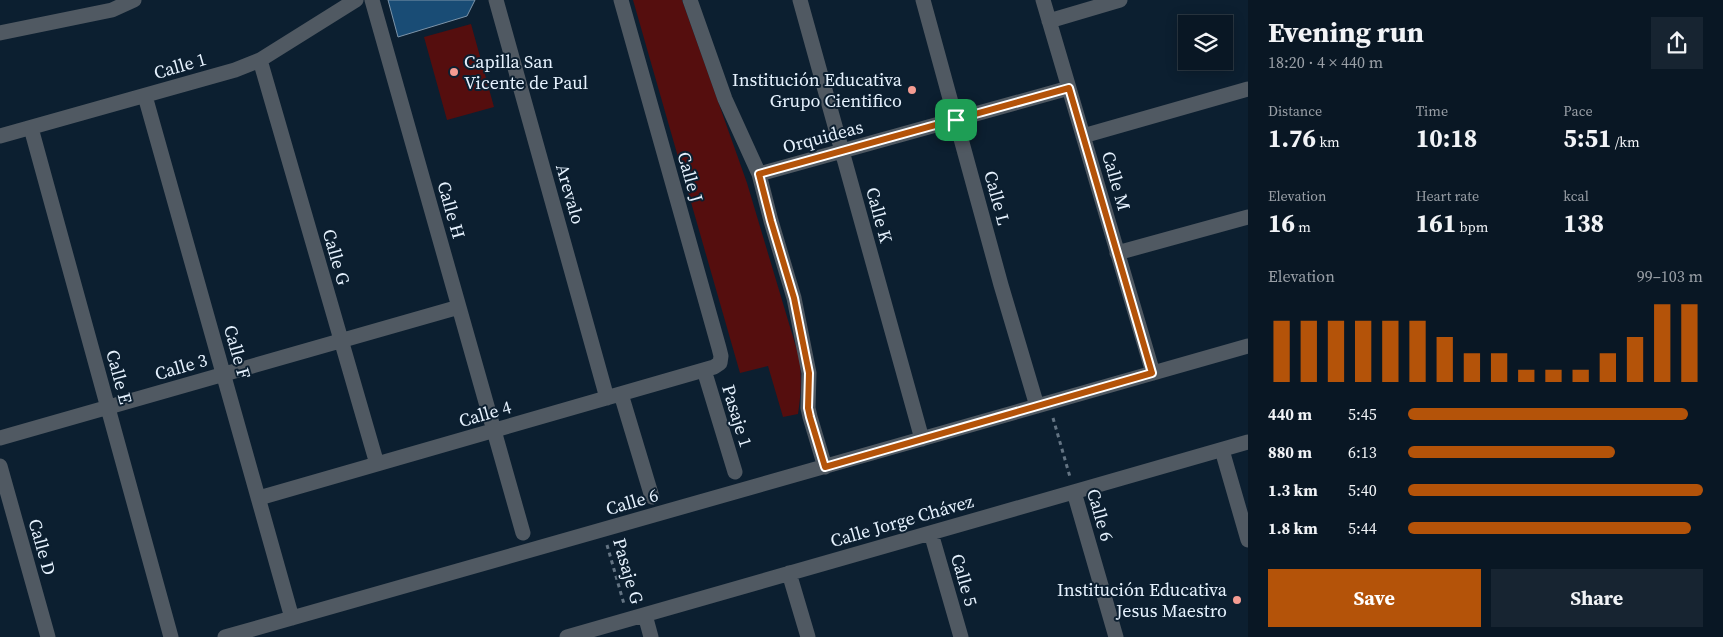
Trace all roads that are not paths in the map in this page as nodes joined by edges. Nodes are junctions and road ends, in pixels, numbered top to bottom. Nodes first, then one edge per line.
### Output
1 (134, 0) edge
2 (356, 0) edge
3 (372, 0) edge
4 (496, 0) edge
5 (620, 0) edge
6 (690, 0) edge
7 (800, 0) edge
8 (923, 0) edge
9 (1043, 0) edge
10 (1120, 0) edge
11 (1049, 20) junction
12 (0, 33) edge
13 (260, 60) junction
14 (1069, 88) junction
15 (1248, 89) edge
16 (145, 96) junction
17 (956, 120) junction
18 (31, 128) junction
19 (0, 136) edge
20 (1083, 136) junction
21 (842, 152) junction
22 (759, 174) junction
23 (1248, 217) edge
24 (1117, 253) junction
25 (459, 307) junction
26 (341, 340) junction
27 (1248, 346) edge
28 (720, 364) joint
29 (704, 370) junction
30 (1152, 373) junction
31 (223, 374) junction
32 (614, 396) junction
33 (1043, 405) junction
34 (108, 407) junction
35 (494, 430) junction
36 (0, 438) edge
37 (922, 439) junction
38 (1248, 442) edge
39 (1222, 450) junction
40 (378, 464) junction
41 (0, 466) edge
42 (825, 467) junction
43 (735, 472) dead end
44 (1074, 492) junction
45 (652, 497) dead end
46 (259, 498) junction
47 (523, 533) dead end
48 (931, 533) junction
49 (1248, 540) edge
50 (790, 573) junction
51 (645, 615) junction
52 (292, 618) junction
53 (48, 637) edge
54 (171, 637) edge
55 (225, 637) edge
56 (567, 637) edge
57 (651, 637) edge
58 (808, 637) edge
59 (962, 637) edge
60 (1116, 637) edge

1 - 12 street
2 - 13 street, Calle 1
3 - 25 street, Calle H
4 - 32 street, Arevalo
5 - 28 street, Calle J
6 - 22 street
7 - 21 street, Calle K
8 - 17 street, Calle L
9 - 11 street, Calle M
10 - 11 street
11 - 14 street, Calle M
13 - 16 street, Calle 1
13 - 26 street, Calle G
14 - 17 street, Orquideas
14 - 20 street, Calle M
15 - 20 street
16 - 18 street, Calle 1
16 - 31 street, Calle F
17 - 21 street, Orquideas
17 - 33 street, Calle L
18 - 19 street, Calle 1
18 - 34 street, Calle E
20 - 24 street, Calle M
21 - 22 street, Orquideas
21 - 37 street, Calle K
22 - 42 street
23 - 24 street
24 - 30 street, Calle M
25 - 26 street, Calle 3
25 - 35 street, Calle H
26 - 31 street, Calle 3
26 - 40 street, Calle G
27 - 30 street, Calle 6
28 - 29 street, Calle 4
29 - 32 street, Calle 4
29 - 43 street, Pasaje 1
30 - 33 street, Calle 6
31 - 34 street, Calle 3
31 - 46 street, Calle F
32 - 35 street, Calle 4
32 - 45 street, Arevalo
33 - 37 street, Calle 6
34 - 36 street, Calle 3
34 - 54 street, Calle E
35 - 40 street, Calle 4
35 - 47 street, Calle H
37 - 42 street, Calle 6
38 - 39 street, Calle Jorge Chávez
39 - 44 street, Calle Jorge Chávez
39 - 49 street
40 - 46 street, Calle 4
41 - 53 street, Calle D
42 - 52 street, Calle 6
44 - 48 street, Calle Jorge Chávez
44 - 60 street, Calle 6
46 - 52 street, Calle F
48 - 50 street, Calle Jorge Chávez
48 - 59 street, Calle 5
50 - 51 street, Calle Jorge Chávez
50 - 58 street
51 - 56 street, Calle Jorge Chávez
51 - 57 street
52 - 55 street, Calle 6

